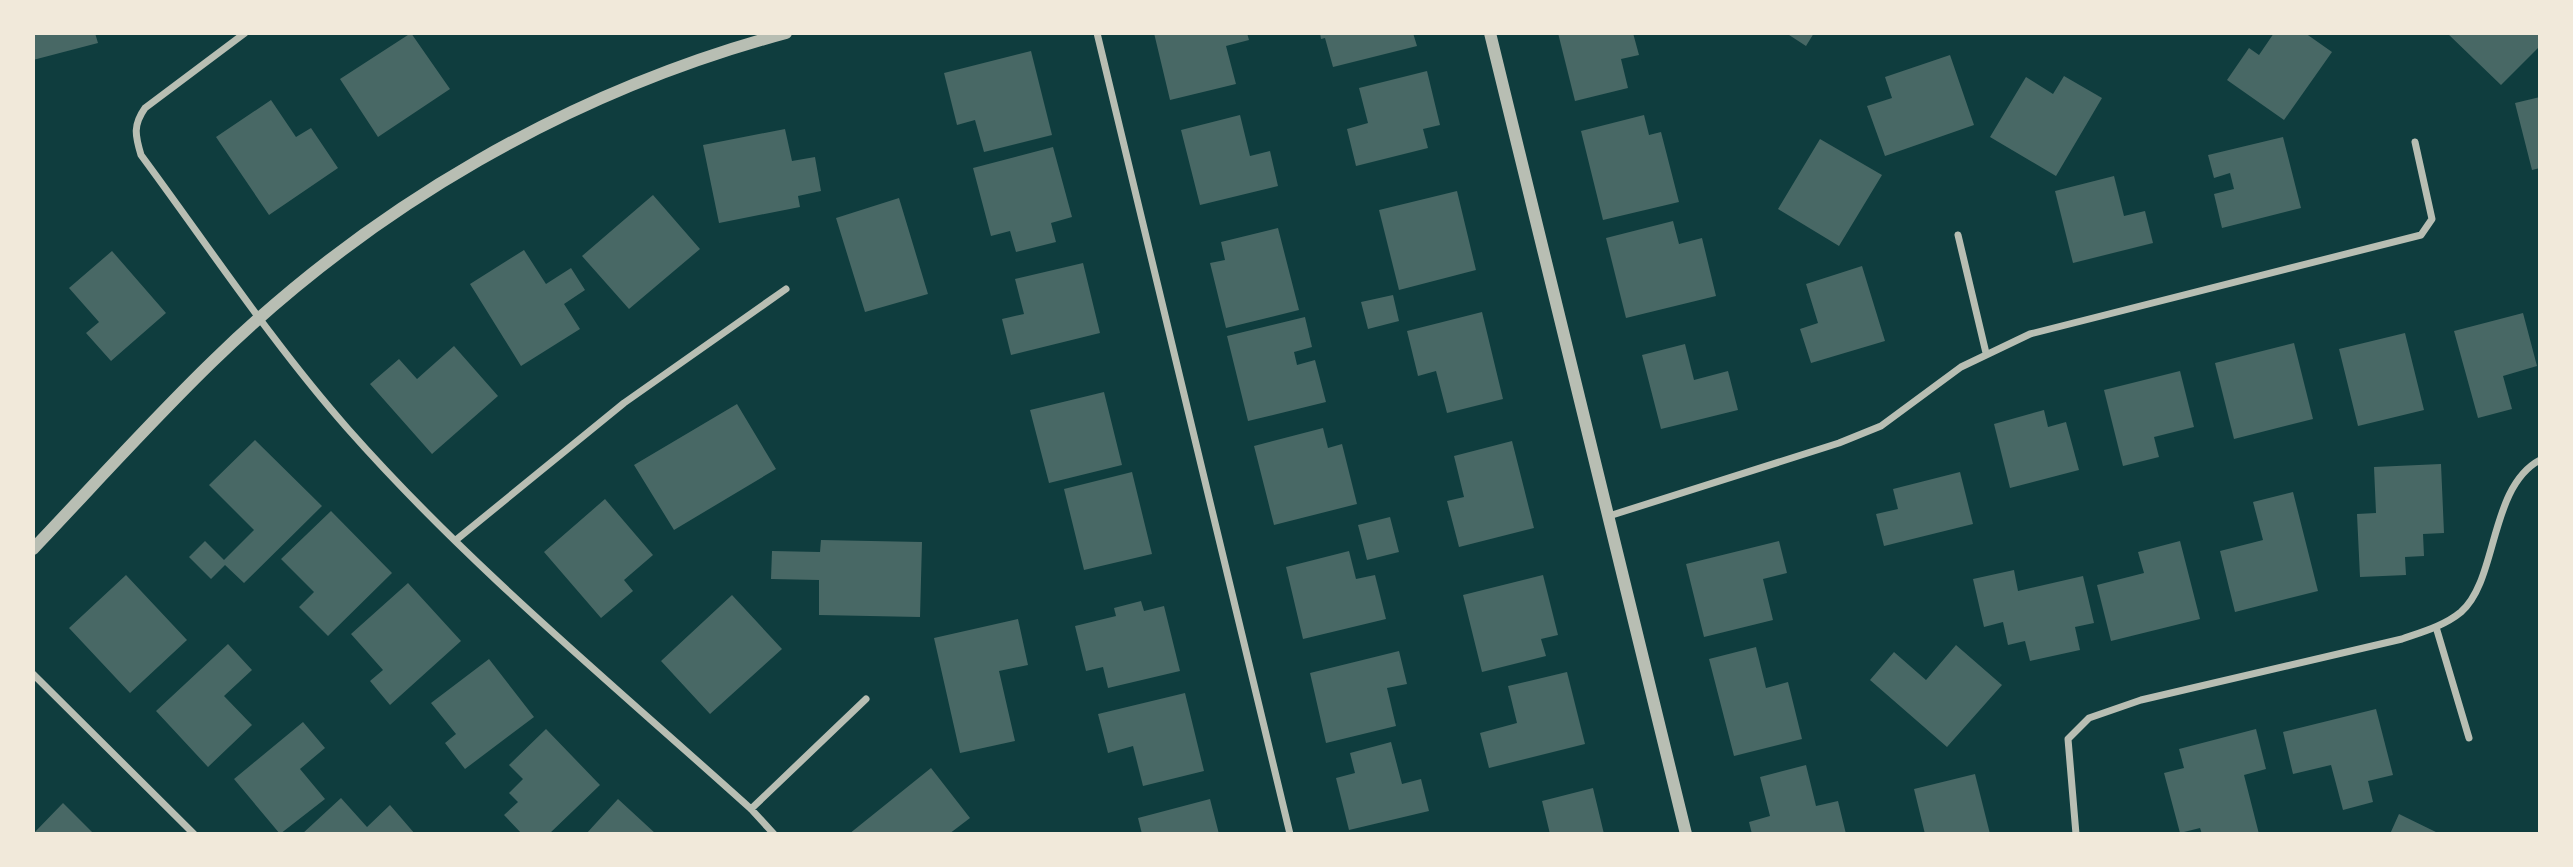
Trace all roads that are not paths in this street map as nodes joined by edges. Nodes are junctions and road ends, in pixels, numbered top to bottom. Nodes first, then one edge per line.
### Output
1 (245, 33) edge
2 (786, 33) edge
3 (1097, 33) edge
4 (1490, 33) edge
5 (2415, 142) dead end
6 (1958, 235) dead end
7 (786, 289) dead end
8 (261, 318) junction
9 (1986, 353) junction
10 (2540, 460) edge
11 (1609, 516) junction
12 (456, 540) junction
13 (33, 549) edge
14 (2437, 627) junction
15 (33, 674) edge
16 (866, 699) dead end
17 (2469, 738) dead end
18 (751, 809) junction
19 (194, 834) edge
20 (774, 834) edge
21 (1290, 834) edge
22 (1686, 834) edge
23 (2076, 834) edge

1 - 8 street
2 - 8 street
3 - 21 street
4 - 11 street
5 - 9 street
6 - 9 street
7 - 12 street
8 - 12 street
8 - 13 street
9 - 11 street
10 - 14 street
11 - 22 street
12 - 18 street
14 - 17 street
14 - 23 street
15 - 19 street
16 - 18 street
18 - 20 street

